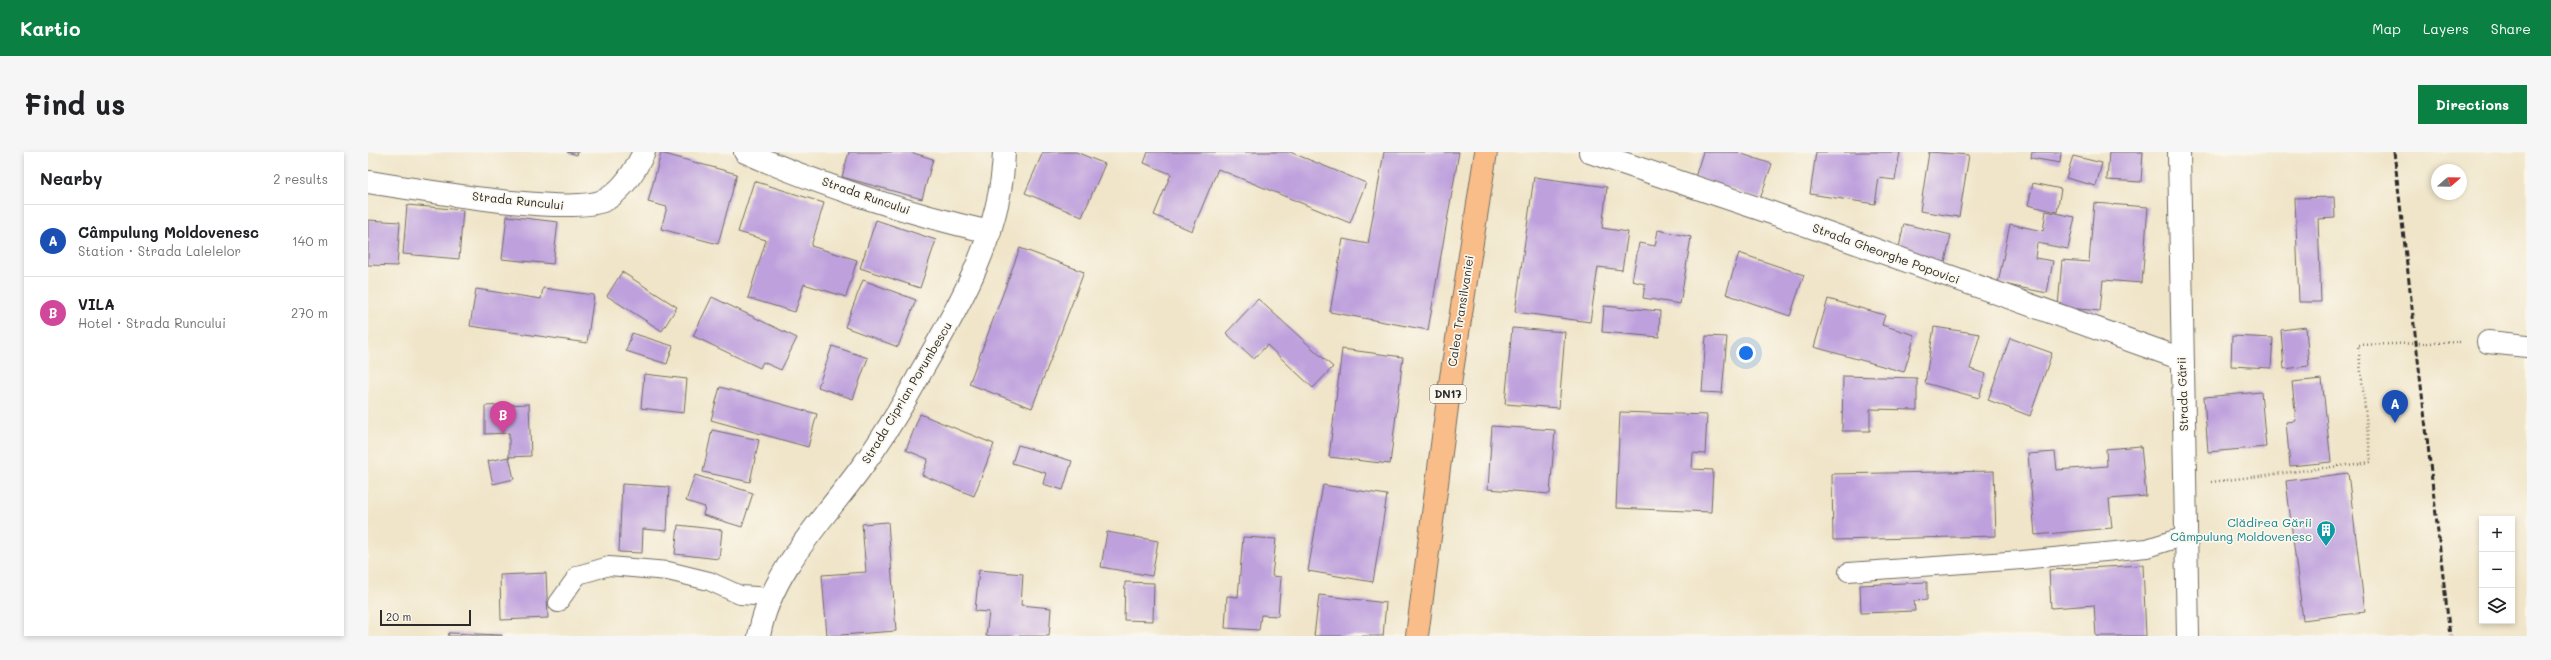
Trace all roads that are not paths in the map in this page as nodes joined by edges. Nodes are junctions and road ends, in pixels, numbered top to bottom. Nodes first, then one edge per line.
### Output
1 (644, 152) edge
2 (745, 152) edge
3 (1004, 152) edge
4 (1486, 152) edge
5 (1590, 152) edge
6 (2179, 152) edge
7 (368, 182) edge
8 (990, 232) junction
9 (2488, 342) road end
10 (2527, 346) edge
11 (2182, 359) junction
12 (2185, 536) junction
13 (1848, 572) dead end
14 (770, 597) junction
15 (558, 602) dead end
16 (758, 636) edge
17 (1417, 636) edge
18 (2188, 636) edge

1 - 7 street, Strada Runcului
2 - 8 street, Strada Runcului
3 - 8 street, Strada Ciprian Porumbescu
4 - 17 highway, Calea Transilvaniei / DN17
5 - 11 street, Strada Gheorghe Popovici
6 - 11 street, Strada Gării
8 - 14 street, Strada Ciprian Porumbescu
9 - 10 street
11 - 12 street, Strada Gării
12 - 13 lane
12 - 18 street, Strada Gării
14 - 15 lane
14 - 16 street, Strada Ciprian Porumbescu

